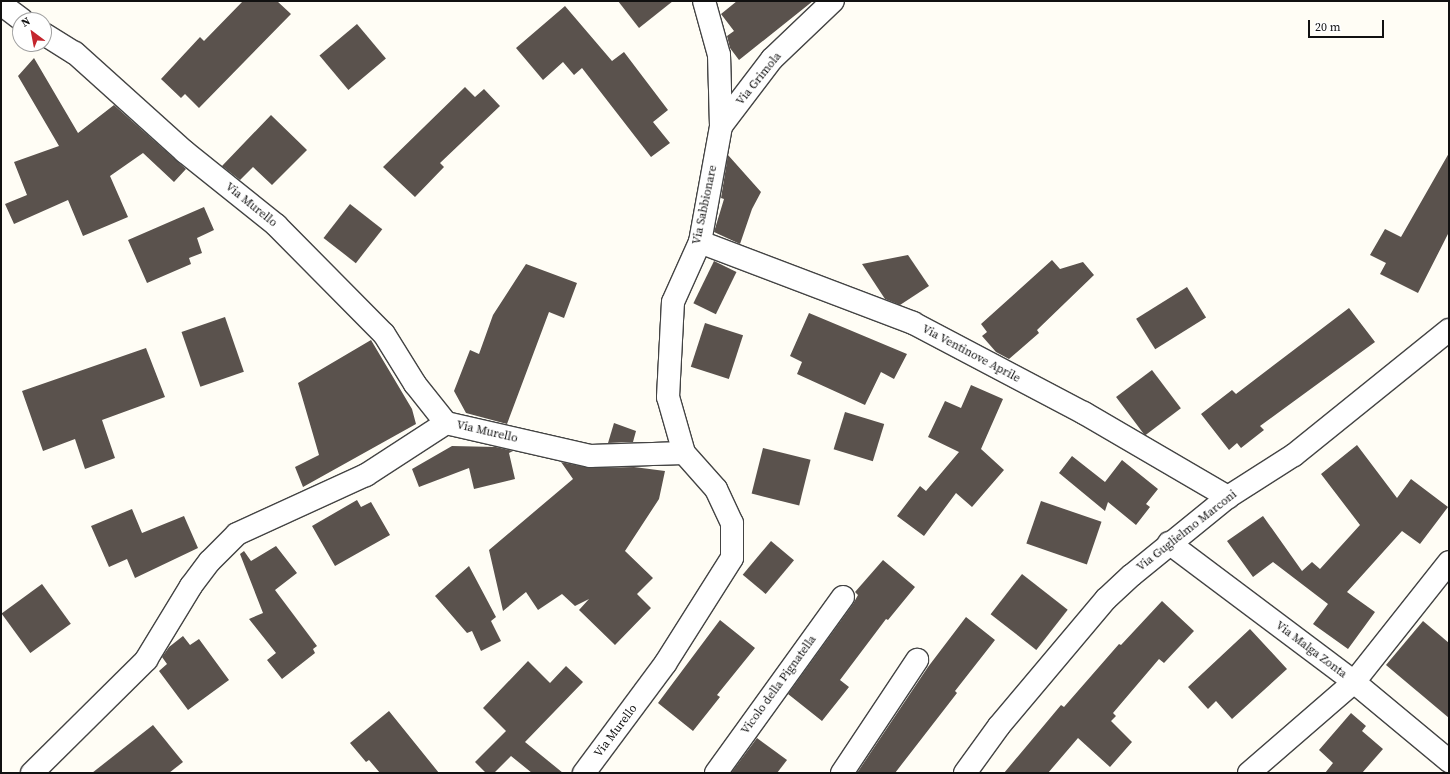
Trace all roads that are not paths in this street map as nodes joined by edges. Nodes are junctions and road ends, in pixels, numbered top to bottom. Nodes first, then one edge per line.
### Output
1 (704, 1) edge
2 (833, 1) edge
3 (1, 4) edge
4 (12, 12) edge
5 (52, 39) edge
6 (721, 126) junction
7 (700, 242) junction
8 (1449, 330) edge
9 (446, 422) junction
10 (684, 453) junction
11 (1228, 497) junction
12 (1169, 543) junction
13 (1449, 562) edge
14 (843, 598) dead end
15 (917, 660) dead end
16 (1354, 682) junction
17 (1449, 761) edge
18 (32, 773) edge
19 (584, 773) edge
20 (716, 773) edge
21 (842, 773) edge
22 (965, 773) edge
23 (1249, 773) edge

1 - 6 street, Via Sabbionare
2 - 6 street, Via Grimola
3 - 4 street
5 - 9 street, Via Murello
6 - 7 street, Via Sabbionare
7 - 10 street, Via Sabbionare
7 - 11 street, Via Ventinove Aprile
8 - 11 street, Via Guglielmo Marconi
9 - 10 street, Via Murello
9 - 18 street
10 - 19 street, Via Murello
11 - 12 street, Via Guglielmo Marconi
12 - 16 street, Via Malga Zonta
12 - 22 street, Via Guglielmo Marconi
13 - 16 street
14 - 20 street, Vicolo della Pignatella
15 - 21 street
16 - 17 street, Via Malga Zonta
16 - 23 street

